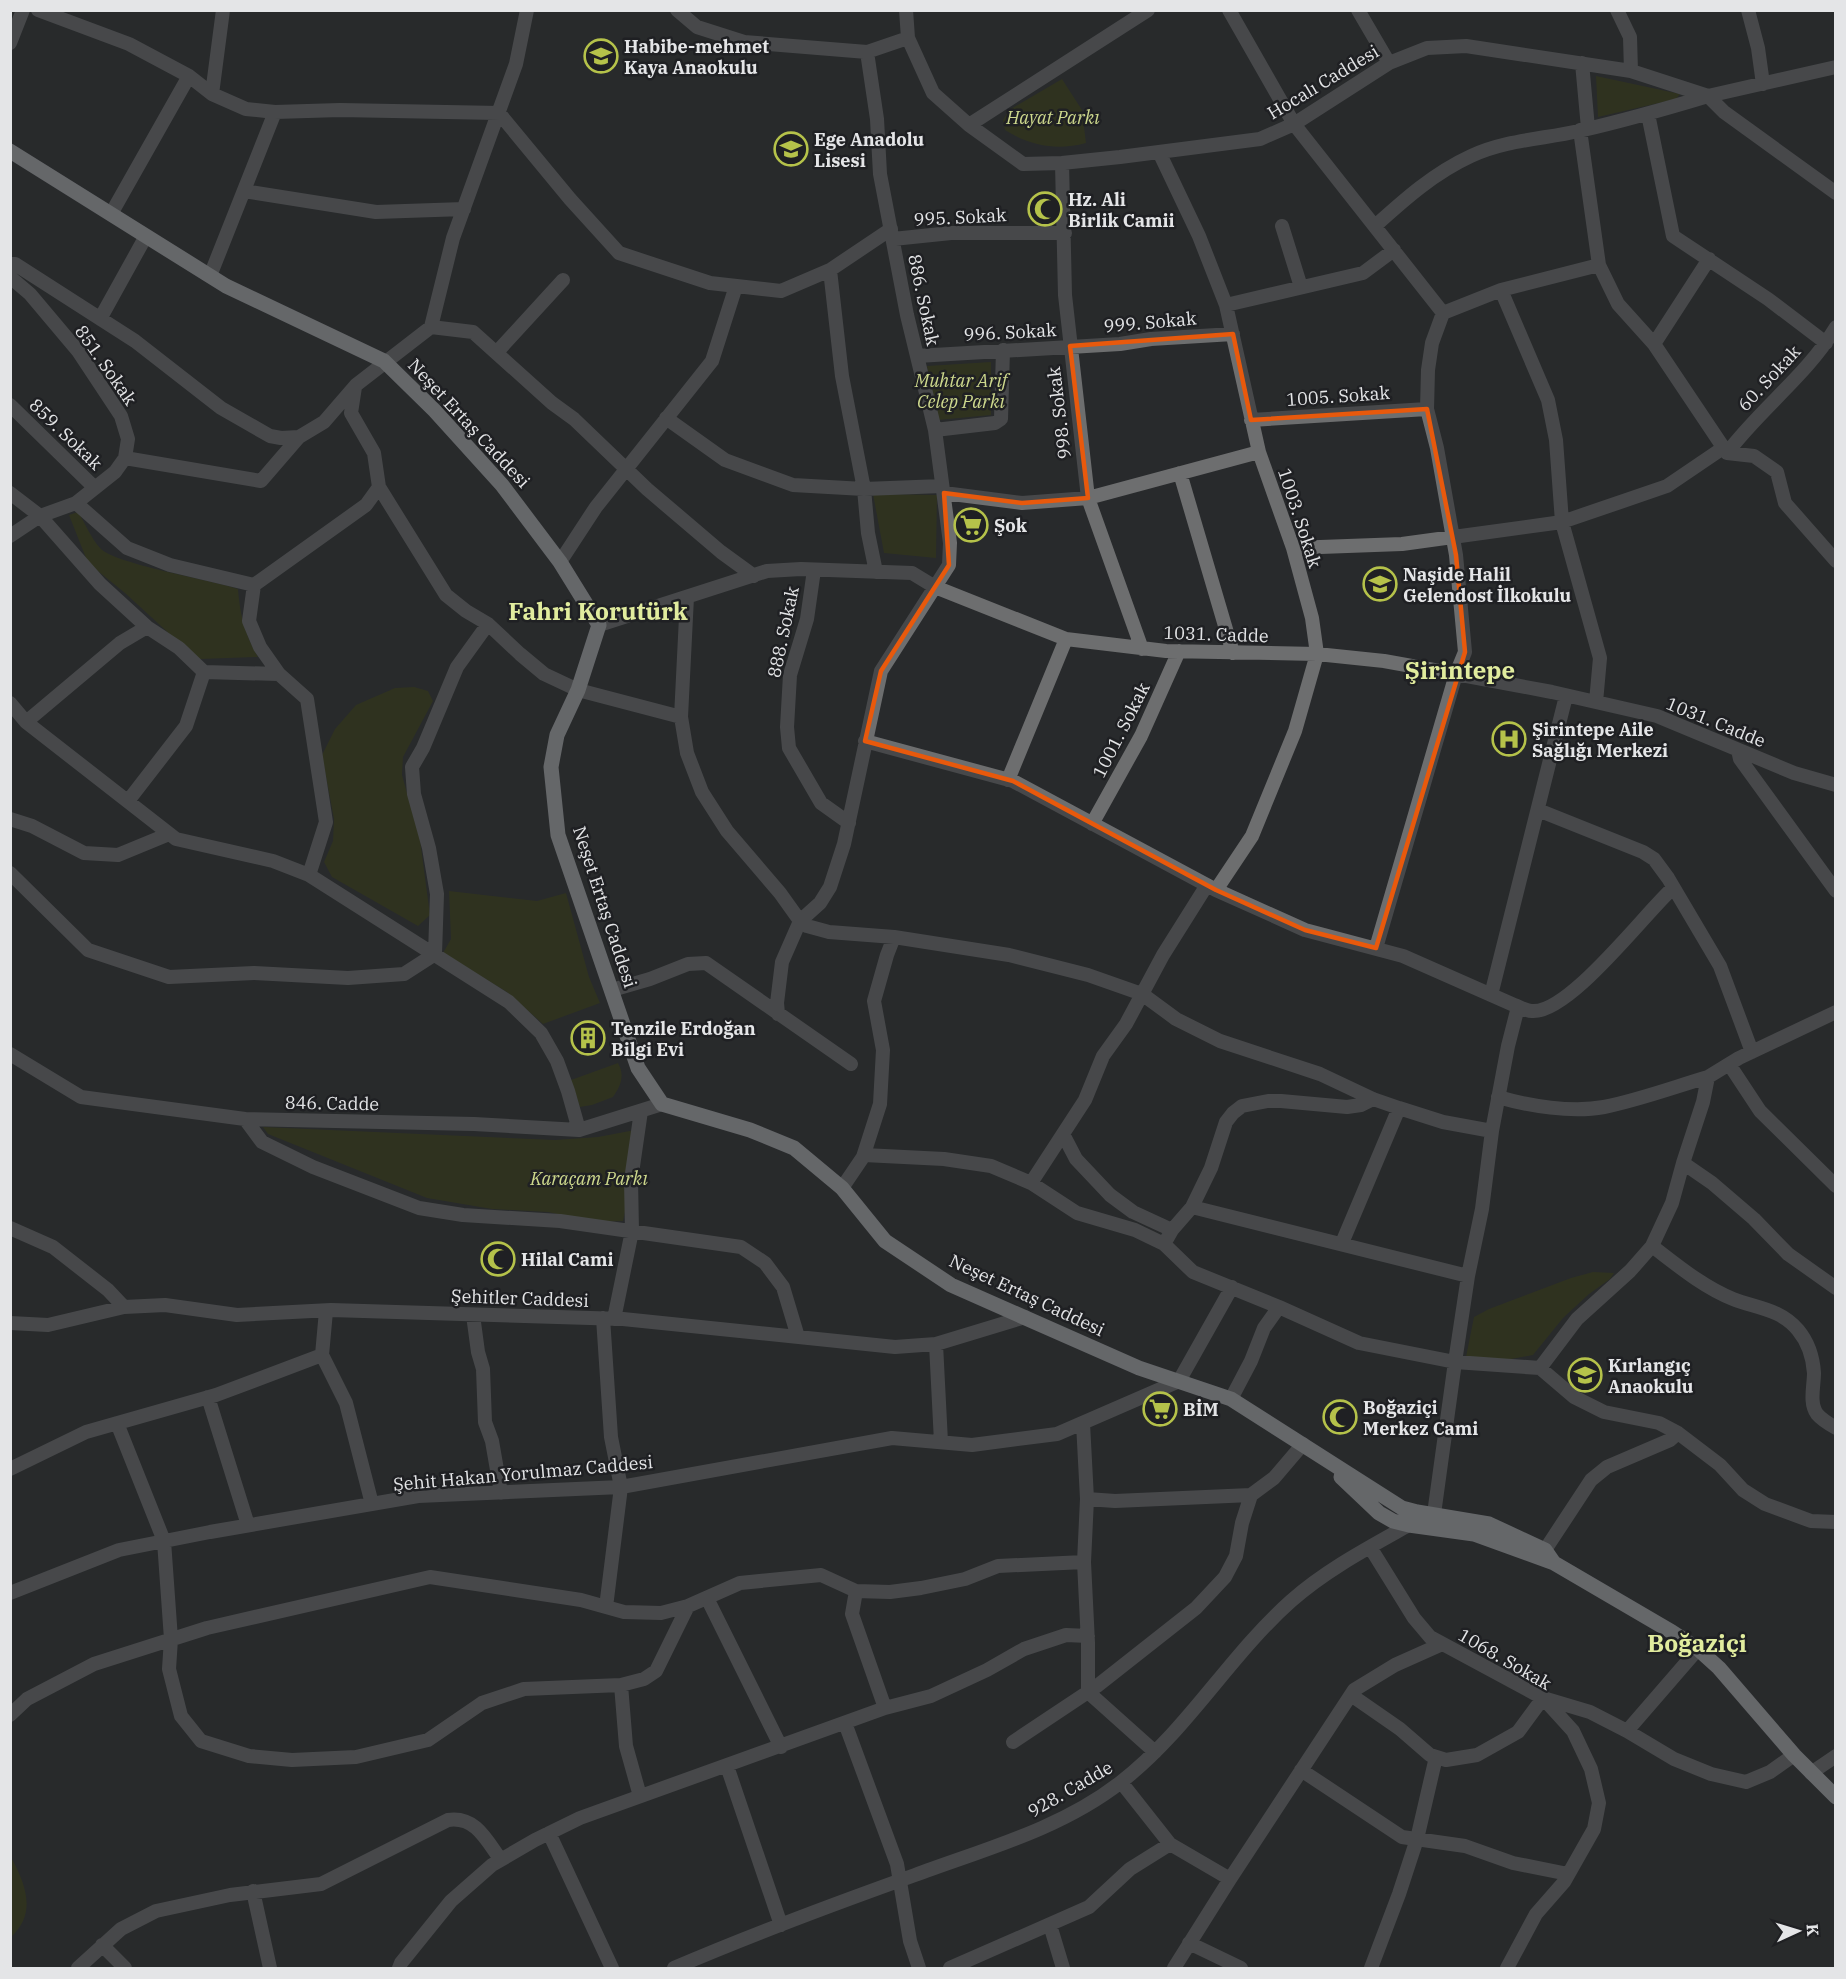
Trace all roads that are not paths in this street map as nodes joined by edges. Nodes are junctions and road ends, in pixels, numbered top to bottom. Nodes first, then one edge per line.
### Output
1 (23, 10) edge
2 (38, 10) edge
3 (223, 10) edge
4 (527, 10) edge
5 (677, 10) edge
6 (906, 10) edge
7 (1148, 10) edge
8 (1229, 10) edge
9 (1617, 10) edge
10 (1748, 10) edge
11 (1360, 11) edge
12 (908, 38) junction
13 (10, 43) edge
14 (867, 52) junction
15 (1389, 63) junction
16 (1582, 63) junction
17 (1836, 67) edge
18 (1631, 71) junction
19 (189, 76) junction
20 (1763, 84) junction
21 (212, 94) junction
22 (1708, 96) junction
23 (275, 112) junction
24 (499, 113) junction
25 (1648, 114) junction
26 (1294, 124) junction
27 (969, 125) junction
28 (1584, 129) junction
29 (10, 151) edge
30 (1159, 152) junction
31 (1062, 163) junction
32 (244, 191) junction
33 (1836, 193) edge
34 (464, 209) junction
35 (111, 214) junction
36 (1282, 226) dead end
37 (1375, 226) junction
38 (1065, 233) junction
39 (892, 234) junction
40 (146, 236) junction
41 (1394, 250) junction
42 (1709, 259) junction
43 (10, 264) edge
44 (1599, 265) junction
45 (830, 270) junction
46 (210, 276) junction
47 (10, 277) edge
48 (563, 280) dead end
49 (736, 286) junction
50 (1301, 287) junction
51 (1501, 290) junction
52 (1226, 305) junction
53 (1443, 313) junction
54 (100, 319) junction
55 (431, 327) junction
56 (1836, 327) edge
57 (1233, 334) junction
58 (1826, 343) junction
59 (1654, 344) junction
60 (1070, 346) junction
61 (1003, 350) junction
62 (497, 352) junction
63 (917, 356) junction
64 (384, 362) junction
65 (356, 385) junction
66 (10, 405) edge
67 (1427, 409) junction
68 (666, 418) junction
69 (1251, 420) junction
70 (935, 429) junction
71 (299, 437) junction
72 (1725, 451) junction
73 (1259, 452) junction
74 (125, 458) junction
75 (626, 469) junction
76 (1180, 473) junction
77 (379, 487) junction
78 (95, 488) junction
79 (864, 489) junction
80 (943, 489) junction
81 (10, 493) edge
82 (1088, 498) junction
83 (76, 503) junction
84 (40, 516) junction
85 (1562, 522) junction
86 (10, 536) edge
87 (1452, 537) junction
88 (1293, 548) junction
89 (1836, 561) edge
90 (560, 562) junction
91 (814, 570) junction
92 (876, 572) junction
93 (754, 576) junction
94 (254, 585) junction
95 (935, 587) junction
96 (687, 597) junction
97 (488, 624) junction
98 (599, 625) junction
99 (147, 627) junction
100 (1066, 639) junction
101 (1142, 649) junction
102 (1179, 651) junction
103 (1233, 653) junction
104 (1317, 654) junction
105 (204, 672) junction
106 (279, 674) junction
107 (1456, 674) junction
108 (578, 690) junction
109 (1566, 696) junction
110 (1596, 702) junction
111 (10, 703) edge
112 (681, 717) junction
113 (26, 722) junction
114 (865, 741) junction
115 (1737, 750) junction
116 (1008, 780) junction
117 (1836, 784) edge
118 (128, 801) junction
119 (1538, 810) junction
120 (10, 819) edge
121 (849, 823) junction
122 (1092, 824) junction
123 (169, 834) junction
124 (10, 873) edge
125 (309, 874) junction
126 (1212, 887) junction
127 (1673, 888) junction
128 (1836, 891) edge
129 (800, 921) junction
130 (894, 937) junction
131 (1376, 948) junction
132 (435, 954) junction
133 (612, 990) junction
134 (1142, 994) junction
135 (1491, 995) junction
136 (1518, 1006) junction
137 (1836, 1012) edge
138 (778, 1014) junction
139 (1752, 1052) junction
140 (10, 1054) edge
141 (851, 1064) dead end
142 (1729, 1064) junction
143 (1708, 1077) junction
144 (1498, 1097) junction
145 (1373, 1099) junction
146 (662, 1104) junction
147 (1399, 1108) junction
148 (641, 1111) junction
149 (245, 1119) junction
150 (579, 1130) junction
151 (1492, 1131) junction
152 (1063, 1134) junction
153 (864, 1155) junction
154 (1683, 1163) junction
155 (1030, 1183) junction
156 (1836, 1186) edge
157 (842, 1188) junction
158 (1192, 1207) junction
159 (10, 1228) edge
160 (1172, 1230) junction
161 (632, 1231) junction
162 (1342, 1243) junction
163 (1164, 1244) junction
164 (1652, 1246) junction
165 (1468, 1276) junction
166 (1232, 1287) junction
167 (1836, 1288) edge
168 (124, 1307) junction
169 (1279, 1307) junction
170 (326, 1311) junction
171 (473, 1315) junction
172 (1025, 1317) junction
173 (608, 1319) junction
174 (10, 1323) edge
175 (798, 1337) junction
176 (936, 1344) junction
177 (322, 1355) junction
178 (1455, 1362) junction
179 (1540, 1368) junction
180 (1179, 1382) junction
181 (208, 1397) junction
182 (1231, 1399) junction
183 (117, 1423) junction
184 (1083, 1423) junction
185 (1836, 1428) edge
186 (1678, 1433) junction
187 (941, 1442) junction
188 (1303, 1444) junction
189 (1320, 1456) junction
190 (10, 1468) edge
191 (621, 1487) junction
192 (501, 1493) junction
193 (1251, 1495) junction
194 (1087, 1499) junction
195 (372, 1504) junction
196 (1430, 1514) junction
197 (1836, 1522) edge
198 (248, 1525) junction
199 (1409, 1525) junction
200 (164, 1541) junction
201 (1370, 1547) junction
202 (1545, 1550) junction
203 (1084, 1562) junction
204 (1554, 1563) junction
205 (856, 1591) junction
206 (10, 1593) edge
207 (707, 1598) junction
208 (688, 1606) junction
209 (606, 1607) junction
210 (1088, 1636) junction
211 (171, 1639) junction
212 (1442, 1644) junction
213 (1698, 1649) junction
214 (621, 1685) junction
215 (1088, 1692) junction
216 (1351, 1695) junction
217 (1542, 1698) junction
218 (885, 1708) junction
219 (10, 1715) edge
220 (845, 1723) junction
221 (1627, 1731) junction
222 (1013, 1742) dead end
223 (781, 1747) junction
224 (1155, 1752) junction
225 (1794, 1755) junction
226 (1836, 1756) edge
227 (1437, 1757) junction
228 (726, 1766) junction
229 (1301, 1770) junction
230 (1811, 1773) junction
231 (1121, 1782) junction
232 (640, 1796) junction
233 (1836, 1797) edge
234 (549, 1833) junction
235 (1417, 1839) junction
236 (1170, 1844) junction
237 (500, 1859) junction
238 (1568, 1874) junction
239 (1230, 1879) junction
240 (899, 1880) junction
241 (253, 1891) junction
242 (781, 1925) junction
243 (1050, 1925) junction
244 (1190, 1943) junction
245 (102, 1945) junction
246 (704, 1962) edge
247 (78, 1968) edge
248 (125, 1968) edge
249 (270, 1968) edge
250 (399, 1968) edge
251 (612, 1968) edge
252 (674, 1968) edge
253 (919, 1968) edge
254 (950, 1968) edge
255 (1063, 1968) edge
256 (1174, 1968) edge
257 (1241, 1968) edge
258 (1371, 1968) edge
259 (1507, 1968) edge

1 - 13 street
2 - 19 street
3 - 21 street
4 - 24 street
5 - 14 street
6 - 12 street, Hocalı Caddesi
7 - 27 street
8 - 26 street
9 - 18 street
10 - 20 street
11 - 15 street
12 - 14 street
12 - 27 street, Hocalı Caddesi
14 - 39 street, 886. Sokak
15 - 16 street, Hocalı Caddesi
15 - 26 street, Hocalı Caddesi
16 - 18 street, Hocalı Caddesi
16 - 28 street
17 - 20 street
18 - 22 street, Hocalı Caddesi
19 - 21 street
19 - 35 street
20 - 22 street
21 - 23 street
22 - 25 street
22 - 33 street
23 - 24 street
23 - 32 street
24 - 34 street
24 - 49 street
25 - 28 street
25 - 42 street
26 - 30 street, Hocalı Caddesi
26 - 37 street
27 - 31 street, Hocalı Caddesi
28 - 37 street
28 - 44 street
29 - 35 main road, Neşet Ertaş Caddesi
30 - 31 street, Hocalı Caddesi
30 - 52 street, 1003. Sokak
31 - 38 street, 998. Sokak
32 - 34 street
32 - 46 street
34 - 55 street
35 - 40 main road, Neşet Ertaş Caddesi
36 - 50 street
37 - 41 street
38 - 39 street, 995. Sokak
38 - 60 street, 998. Sokak
39 - 45 street
39 - 63 street, 886. Sokak
40 - 46 main road, Neşet Ertaş Caddesi
40 - 54 street
41 - 50 street
41 - 53 street
42 - 58 street
42 - 59 street
43 - 54 street
44 - 51 street
44 - 59 street
45 - 49 street
45 - 79 street
46 - 64 main road, Neşet Ertaş Caddesi
47 - 74 street, 851. Sokak
48 - 62 street
49 - 68 street
50 - 52 street
51 - 53 street
51 - 85 street
52 - 57 street, 1003. Sokak
53 - 67 street
54 - 71 street
55 - 62 street
55 - 64 street
56 - 58 street, 60. Sokak
57 - 60 street, 999. Sokak
57 - 69 street, 1003. Sokak
58 - 72 street, 60. Sokak
59 - 72 street
60 - 61 street, 996. Sokak
60 - 82 street, 998. Sokak
61 - 63 street, 996. Sokak
61 - 70 street
62 - 75 street
63 - 70 street, 886. Sokak
64 - 65 street
64 - 90 main road, Neşet Ertaş Caddesi
65 - 71 street
65 - 77 street
66 - 78 street, 859. Sokak
67 - 69 street, 1005. Sokak
67 - 87 street
68 - 75 street
68 - 79 street
69 - 73 street, 1003. Sokak
70 - 80 street, 886. Sokak
71 - 74 street
72 - 85 street, 60. Sokak
72 - 89 street
73 - 76 street
73 - 88 street, 1003. Sokak
74 - 78 street
75 - 90 street
75 - 93 street
76 - 82 street
76 - 103 street
77 - 94 street
77 - 97 street
78 - 83 street
79 - 80 street
79 - 92 street
80 - 82 street
80 - 95 street, 886. Sokak
81 - 84 street
82 - 101 street, 998. Sokak
83 - 84 street
83 - 94 street
84 - 86 street
84 - 99 street
85 - 87 street, 60. Sokak
85 - 110 street
87 - 88 street, 60. Sokak
87 - 107 street
88 - 104 street, 1003. Sokak
90 - 98 main road, Neşet Ertaş Caddesi
91 - 92 street, 1031. Cadde
91 - 93 street, 1031. Cadde
91 - 121 street, 888. Sokak
92 - 95 street, 1031. Cadde
93 - 96 street, 1031. Cadde
94 - 106 street
95 - 100 street, 1031. Cadde
95 - 114 street, 886. Sokak
96 - 98 street, 1031. Cadde
96 - 112 street
97 - 108 street
97 - 132 street
98 - 108 main road, Neşet Ertaş Caddesi
99 - 105 street
99 - 113 street
100 - 101 street, 1031. Cadde
100 - 116 street
101 - 102 street, 1031. Cadde
102 - 103 street, 1031. Cadde
102 - 122 street, 1001. Sokak
103 - 104 street, 1031. Cadde
104 - 107 street, 1031. Cadde
104 - 126 street, 1003. Sokak
105 - 106 street
105 - 118 street
106 - 125 street
107 - 109 street, 1031. Cadde
107 - 131 street
108 - 112 street
108 - 133 main road, Neşet Ertaş Caddesi
109 - 110 street, 1031. Cadde
109 - 119 street
110 - 115 street, 1031. Cadde
111 - 113 street
112 - 129 street
113 - 118 street
114 - 116 street
114 - 121 street, 886. Sokak
115 - 117 street, 1031. Cadde
115 - 128 street
116 - 122 street
118 - 123 street
119 - 127 street
119 - 135 street
120 - 123 street
121 - 129 street, 886. Sokak
122 - 126 street
123 - 125 street
124 - 132 street
125 - 132 street
126 - 131 street
126 - 134 street, 1003. Sokak
127 - 136 street
127 - 139 street
129 - 130 street
129 - 138 street
130 - 134 street
130 - 153 street
131 - 135 street
132 - 150 street
133 - 138 street
133 - 146 main road, Neşet Ertaş Caddesi
134 - 145 street
134 - 152 street, 1003. Sokak
135 - 136 street
136 - 144 street
137 - 139 street
138 - 141 street
139 - 142 street
140 - 149 street, 846. Cadde
142 - 143 street
142 - 156 street
143 - 144 street
143 - 154 street
144 - 151 street
145 - 147 street
145 - 158 street
146 - 148 street, 846. Cadde
146 - 157 main road, Neşet Ertaş Caddesi
147 - 151 street
147 - 162 street
148 - 150 street, 846. Cadde
148 - 161 street
149 - 150 street, 846. Cadde
149 - 161 street
151 - 165 street
152 - 155 street, 1003. Sokak
152 - 160 street
153 - 155 street
153 - 157 street
154 - 164 street
154 - 167 street
155 - 163 street
157 - 172 main road, Neşet Ertaş Caddesi
158 - 160 street
158 - 162 street
159 - 168 street
160 - 163 street
161 - 173 street
161 - 175 street
162 - 165 street
163 - 166 street
164 - 179 street
164 - 185 street
165 - 178 street
166 - 169 street
166 - 180 street
168 - 170 street, Şehitler Caddesi
168 - 174 street, Şehitler Caddesi
169 - 178 street
169 - 182 street
170 - 171 street, Şehitler Caddesi
170 - 177 street
171 - 173 street, Şehitler Caddesi
171 - 192 street
172 - 176 street, Şehitler Caddesi
172 - 180 main road, Neşet Ertaş Caddesi
173 - 175 street, Şehitler Caddesi
173 - 191 street
175 - 176 street, Şehitler Caddesi
176 - 187 street
177 - 181 street
177 - 195 street
178 - 179 street
178 - 196 street
179 - 186 street
180 - 182 main road, Neşet Ertaş Caddesi
180 - 184 street, Şehit Hakan Yorulmaz Caddesi
181 - 183 street
181 - 198 street
182 - 188 main road, Neşet Ertaş Caddesi
183 - 190 street
183 - 200 street
184 - 187 street, Şehit Hakan Yorulmaz Caddesi
184 - 194 street
186 - 197 street
186 - 202 street
187 - 191 street, Şehit Hakan Yorulmaz Caddesi
188 - 189 main road, Neşet Ertaş Caddesi
188 - 193 street
189 - 196 main road, Neşet Ertaş Caddesi
189 - 199 main road, Neşet Ertaş Caddesi
191 - 192 street, Şehit Hakan Yorulmaz Caddesi
191 - 209 street
192 - 195 street, Şehit Hakan Yorulmaz Caddesi
193 - 194 street
193 - 215 street
194 - 203 street
195 - 198 street, Şehit Hakan Yorulmaz Caddesi
196 - 199 main road
196 - 202 main road, Neşet Ertaş Caddesi
198 - 200 street, Şehit Hakan Yorulmaz Caddesi
199 - 201 street, 928. Cadde
199 - 204 main road, Neşet Ertaş Caddesi
200 - 206 street, Şehit Hakan Yorulmaz Caddesi
200 - 211 street
201 - 212 street, 1068. Sokak
201 - 224 street, 928. Cadde
202 - 204 main road, Neşet Ertaş Caddesi
203 - 205 street
203 - 210 street
204 - 213 main road, Neşet Ertaş Caddesi
205 - 207 street
205 - 218 street
207 - 208 street
207 - 223 street
208 - 209 street
208 - 214 street
209 - 211 street
210 - 215 street
210 - 218 street
211 - 214 street
211 - 219 street
212 - 216 street
212 - 217 street, 1068. Sokak
213 - 221 street
213 - 225 main road, Neşet Ertaş Caddesi
214 - 232 street
215 - 222 street
215 - 224 street
216 - 227 street
216 - 229 street
217 - 221 street
217 - 227 street
217 - 238 street, 1068. Sokak
218 - 220 street
220 - 223 street
220 - 240 street
221 - 225 street
223 - 228 street
224 - 231 street, 928. Cadde
225 - 230 main road, Neşet Ertaş Caddesi
226 - 230 street
227 - 235 street
228 - 232 street
228 - 242 street
229 - 235 street
229 - 239 street
230 - 233 main road, Neşet Ertaş Caddesi
231 - 236 street
231 - 240 street, 928. Cadde
232 - 234 street
234 - 237 street
234 - 251 street
235 - 238 street
235 - 258 street
236 - 239 street
236 - 243 street
237 - 241 street
237 - 250 street
238 - 259 street, 1068. Sokak
239 - 244 street
240 - 242 street, 928. Cadde
240 - 253 street
241 - 245 street
241 - 249 street
242 - 246 street, 928. Cadde
243 - 254 street
243 - 255 street
244 - 256 street
244 - 257 street
245 - 247 street
245 - 248 street
246 - 252 street, 928. Cadde

